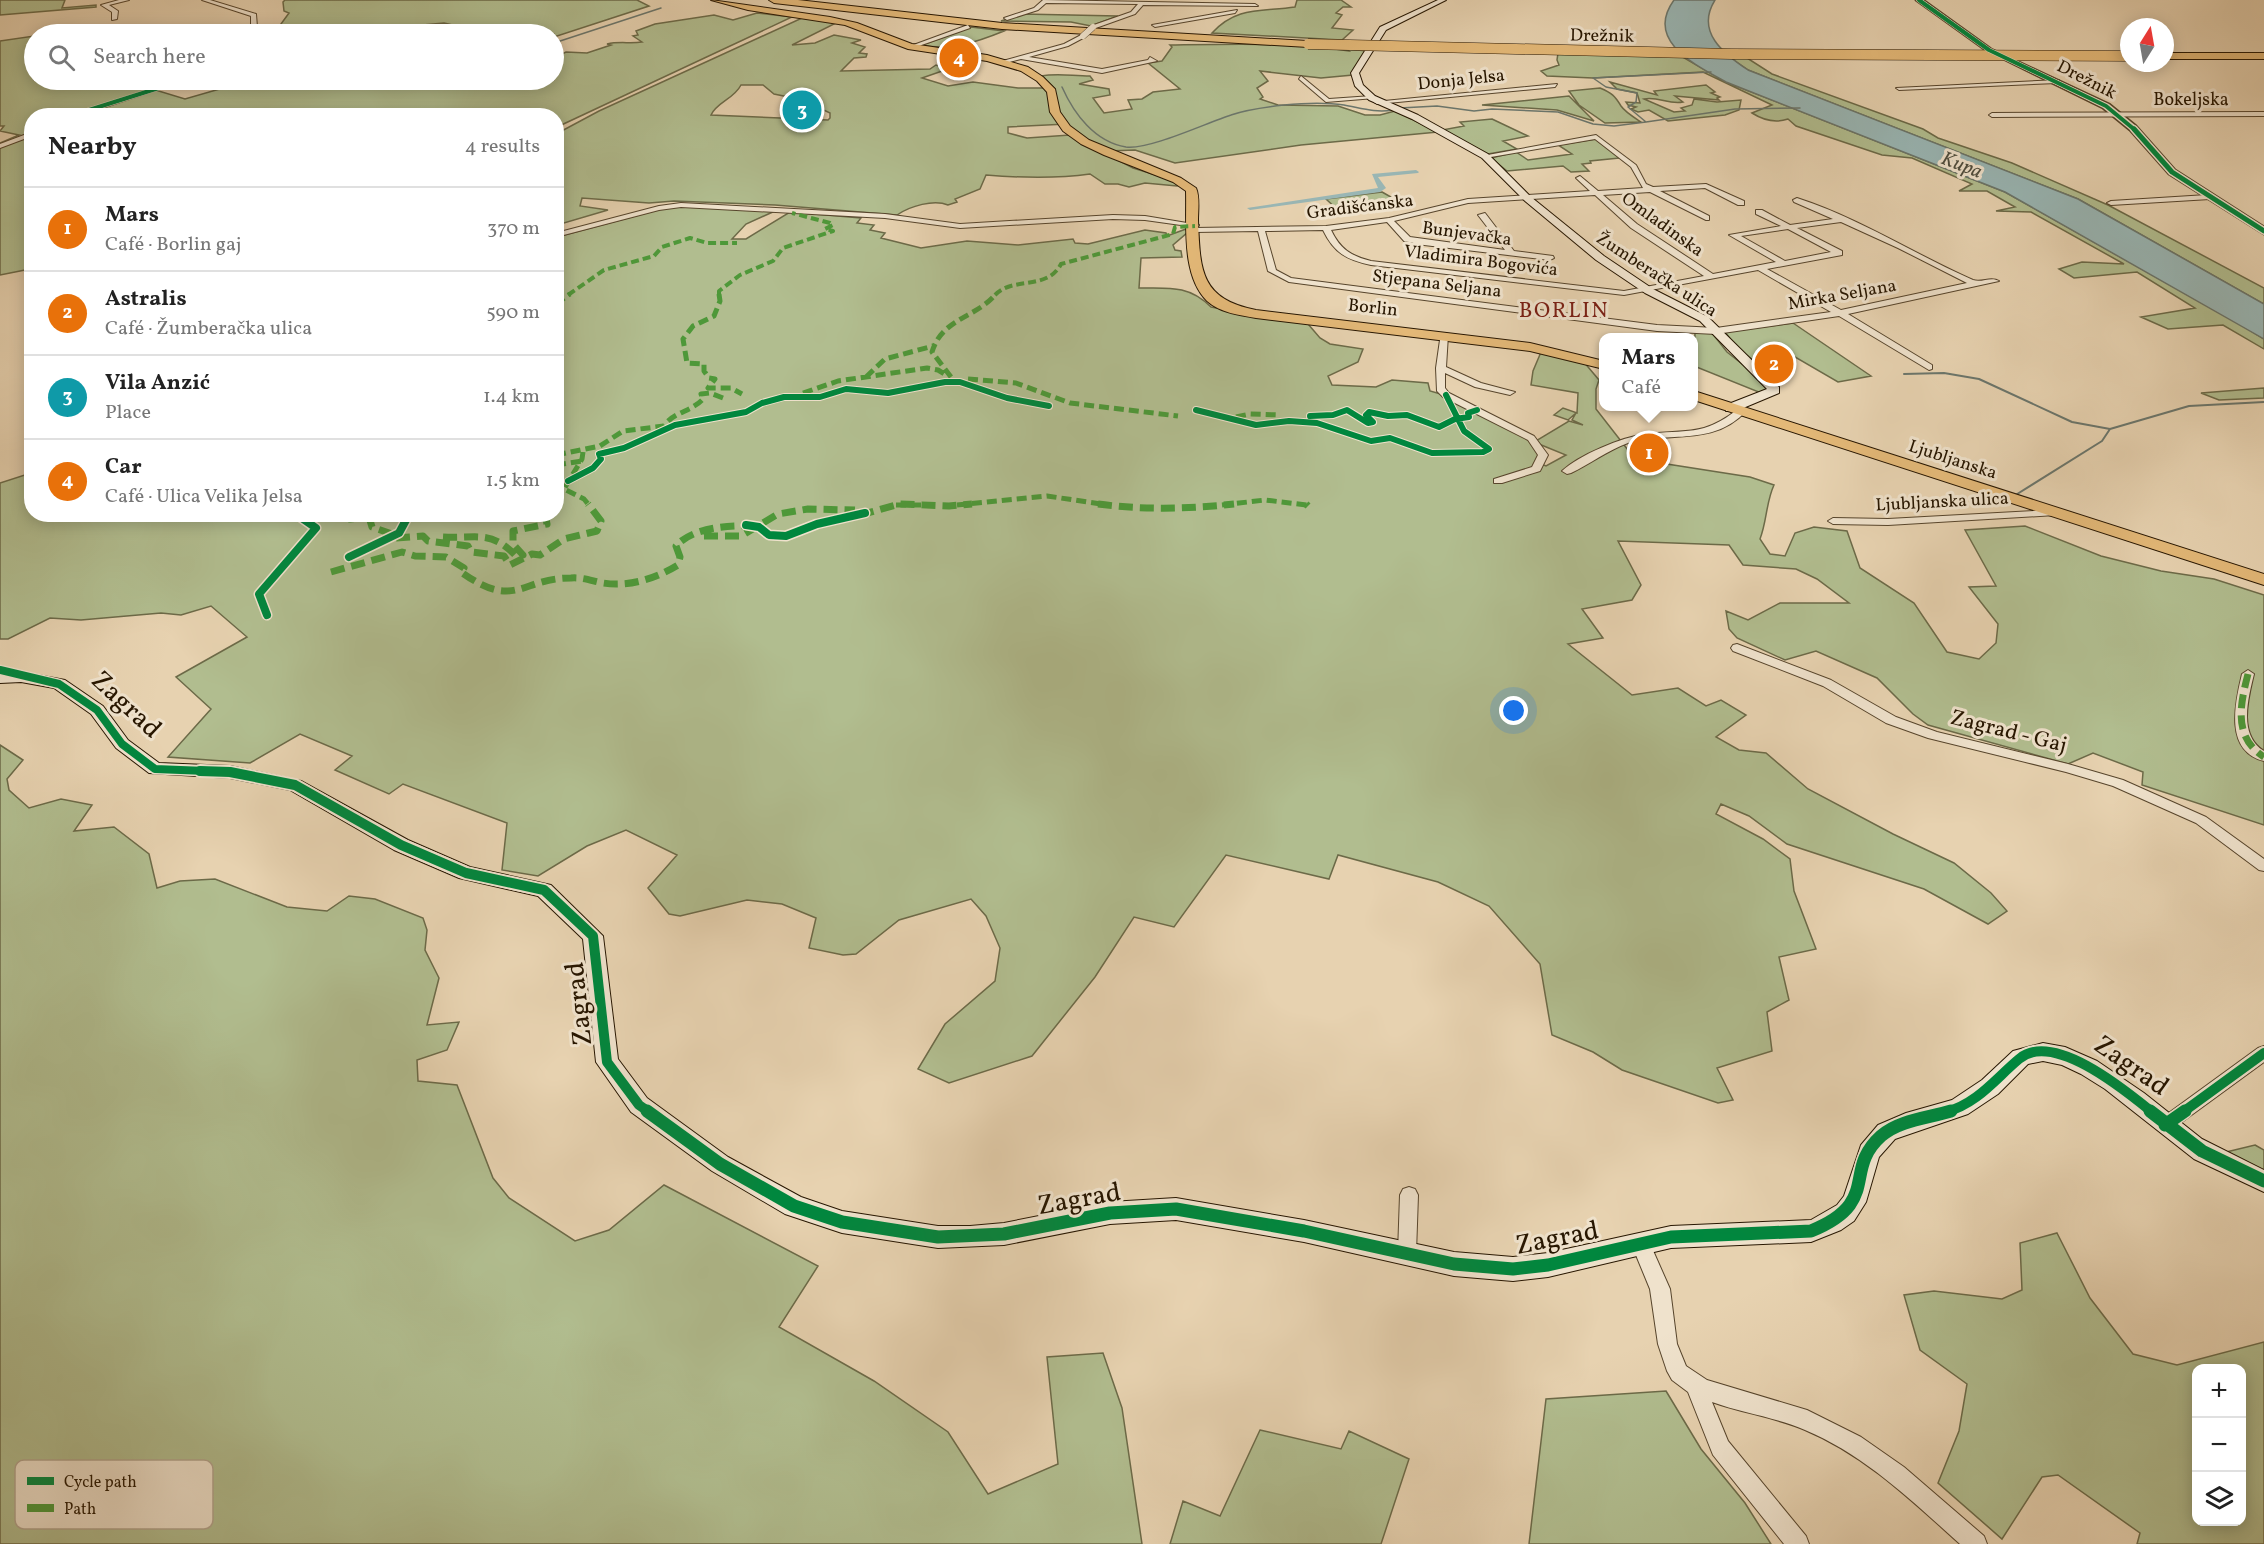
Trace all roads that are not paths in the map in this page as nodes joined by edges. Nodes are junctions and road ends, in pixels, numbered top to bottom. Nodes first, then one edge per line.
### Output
1 (126, 0) edge
2 (205, 0) edge
3 (715, 0) edge
4 (774, 0) edge
5 (792, 0) edge
6 (1261, 0) edge
7 (1443, 0) edge
8 (1919, 0) edge
9 (1045, 1) edge
10 (1142, 3) junction
11 (1255, 6) junction
12 (1007, 18) dead end
13 (114, 19) dead end
14 (254, 24) edge
15 (1155, 26) dead end
16 (968, 27) dead end
17 (1308, 43) junction
18 (911, 47) junction
19 (2120, 55) edge
20 (2174, 55) edge
21 (2264, 55) edge
22 (1022, 57) junction
23 (1150, 59) dead end
24 (1002, 62) junction
25 (1301, 78) dead end
26 (2057, 81) junction
27 (1555, 85) dead end
28 (1899, 88) dead end
29 (152, 90) edge
30 (1374, 100) junction
31 (95, 108) edge
32 (2118, 114) junction
33 (2264, 114) edge
34 (1992, 115) dead end
35 (24, 137) edge
36 (0, 146) edge
37 (1485, 156) junction
38 (1580, 178) dead end
39 (1651, 189) junction
40 (1597, 194) junction
41 (2207, 196) junction
42 (1528, 199) junction
43 (1797, 200) dead end
44 (1742, 203) dead end
45 (2111, 203) dead end
46 (1759, 212) dead end
47 (1482, 215) dead end
48 (1706, 218) dead end
49 (1389, 220) junction
50 (1843, 220) junction
51 (1195, 227) junction
52 (1790, 227) junction
53 (1326, 228) junction
54 (1261, 229) junction
55 (2264, 231) edge
56 (564, 233) edge
57 (1512, 254) junction
58 (1550, 258) dead end
59 (1783, 263) junction
60 (1761, 269) junction
61 (1713, 278) junction
62 (1995, 281) dead end
63 (1975, 284) junction
64 (1649, 291) junction
65 (1839, 313) junction
66 (1716, 331) junction
67 (1444, 335) junction
68 (1599, 364) edge
69 (1442, 368) junction
70 (1929, 368) dead end
71 (1510, 392) dead end
72 (1698, 396) edge
73 (1736, 409) junction
74 (1567, 471) dead end
75 (1498, 482) dead end
76 (2052, 513) junction
77 (1833, 520) dead end
78 (2264, 580) edge
79 (1737, 648) dead end
80 (2248, 674) dead end
81 (7, 675) edge
82 (2264, 757) edge
83 (2264, 866) edge
84 (2264, 1053) edge
85 (2165, 1125) junction
86 (2264, 1181) edge
87 (1409, 1195) dead end
88 (1640, 1243) junction
89 (1407, 1253) junction
90 (1695, 1384) junction
91 (1798, 1544) edge
92 (1976, 1544) edge

1 - 13 street
2 - 14 street
3 - 18 main road
4 - 17 highway
5 - 17 highway
6 - 11 street
7 - 30 main road
8 - 26 street, Drežnik
9 - 10 street
9 - 12 street
10 - 11 street
10 - 22 street, bridge
11 - 15 street
16 - 18 street
17 - 19 highway, Drežnik, bridge
18 - 24 main road
20 - 21 highway
22 - 23 street
22 - 24 street
24 - 51 main road, Borlin
25 - 30 street, Donja Jelsa
26 - 28 street, Drežnik
26 - 32 street, Drežnik
27 - 30 street, Donja Jelsa
29 - 31 street
30 - 37 main road, Žumberačka ulica
32 - 33 street, Bokeljska
32 - 34 street, Drežnik
32 - 41 street, Drežnik
35 - 36 street
37 - 39 street
37 - 42 main road, Žumberačka ulica
38 - 40 street, Omladinska
39 - 40 street
39 - 44 street
39 - 48 street
40 - 42 street
40 - 61 street, Omladinska
41 - 45 street
41 - 55 street, Drežnik
42 - 49 street, Gradišćanska
42 - 64 main road, Žumberačka ulica
43 - 50 street, Mirka Seljana
46 - 52 street
47 - 57 street
49 - 53 street, Gradišćanska
49 - 57 street, Bunjevačka
50 - 52 street
50 - 63 street, Mirka Seljana
51 - 54 street, Gradišćanska
51 - 56 street, Gradišćanska
51 - 67 main road, Borlin
52 - 59 street, Vladimira Bogovića
52 - 59 street
53 - 54 street, Gradišćanska
53 - 64 street, Vladimira Bogovića
54 - 66 street, Stjepana Seljana
57 - 58 street, Bunjevačka
59 - 60 street, Vladimira Bogovića
60 - 61 street, Vladimira Bogovića
60 - 65 street
61 - 64 street, Vladimira Bogovića
62 - 63 street, Mirka Seljana
63 - 65 street, Mirka Seljana
64 - 66 main road, Žumberačka ulica
65 - 66 street, Mirka Seljana
65 - 70 street
66 - 73 main road, Žumberačka ulica
67 - 68 main road, Borlin
67 - 69 street
69 - 71 street
69 - 75 street
72 - 73 main road
73 - 74 street
73 - 76 main road, Ljubljanska
76 - 77 street, Ljubljanska ulica
76 - 78 main road, Ljubljanska
79 - 83 street, Zagrad - Gaj
80 - 82 street
81 - 89 main road, Zagrad
84 - 85 street
85 - 86 main road, Zagrad
85 - 88 main road, Zagrad
87 - 89 street
88 - 89 main road, Zagrad
88 - 90 street
90 - 91 street
90 - 92 street

